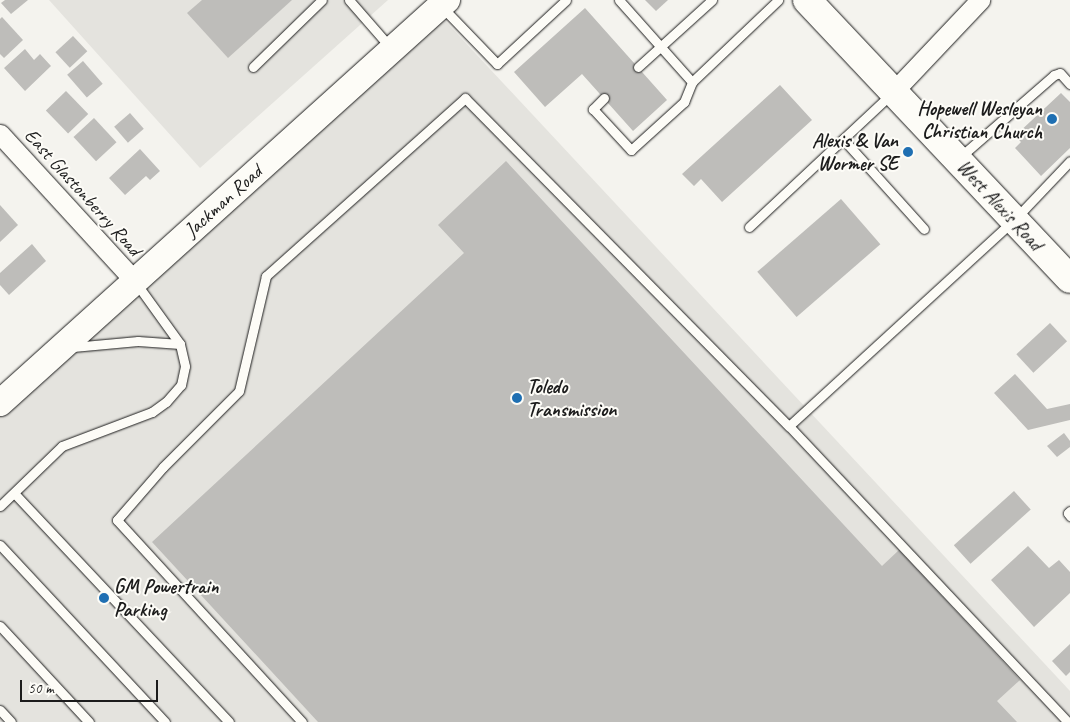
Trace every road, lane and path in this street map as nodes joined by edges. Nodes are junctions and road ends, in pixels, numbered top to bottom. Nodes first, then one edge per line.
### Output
1 (322, 0) edge
2 (349, 0) edge
3 (566, 0) edge
4 (619, 0) edge
5 (712, 0) edge
6 (778, 0) edge
7 (442, 2) edge
8 (813, 2) edge
9 (972, 5) edge
10 (661, 46) junction
11 (392, 49) junction
12 (253, 67) dead end
13 (638, 67) dead end
14 (692, 82) junction
15 (1070, 84) edge
16 (893, 92) junction
17 (604, 98) dead end
18 (0, 134) edge
19 (843, 139) junction
20 (957, 159) junction
21 (1070, 161) edge
22 (1014, 220) junction
23 (749, 227) dead end
24 (924, 229) dead end
25 (1070, 279) edge
26 (134, 280) junction
27 (180, 344) junction
28 (62, 348) junction
29 (0, 403) edge
30 (790, 426) junction
31 (14, 493) junction
32 (0, 506) edge
33 (1070, 511) edge
34 (1070, 516) edge
35 (0, 545) edge
36 (0, 626) edge
37 (0, 710) edge
38 (12, 722) edge
39 (89, 722) edge
40 (165, 722) edge
41 (229, 722) edge
42 (302, 722) edge
43 (1068, 722) edge

1 - 12 lane
2 - 11 lane
3 - 7 lane
4 - 10 lane
5 - 10 lane
6 - 14 lane
7 - 11 main road, Jackman Road
8 - 16 main road, West Alexis Road
9 - 16 street
10 - 13 lane
10 - 14 lane
11 - 26 main road, Jackman Road
14 - 17 lane
15 - 20 lane
16 - 19 lane
16 - 20 main road, West Alexis Road
18 - 26 street, East Glastonberry Road
19 - 23 lane
19 - 24 lane
20 - 22 main road, West Alexis Road
21 - 22 lane
22 - 25 main road, West Alexis Road
22 - 30 lane
26 - 27 lane
26 - 28 main road, Jackman Road
27 - 28 lane
27 - 31 lane
28 - 29 main road, Jackman Road
30 - 42 lane
30 - 43 lane
31 - 32 lane
31 - 41 lane
33 - 34 lane
35 - 40 lane
36 - 39 lane
37 - 38 lane

